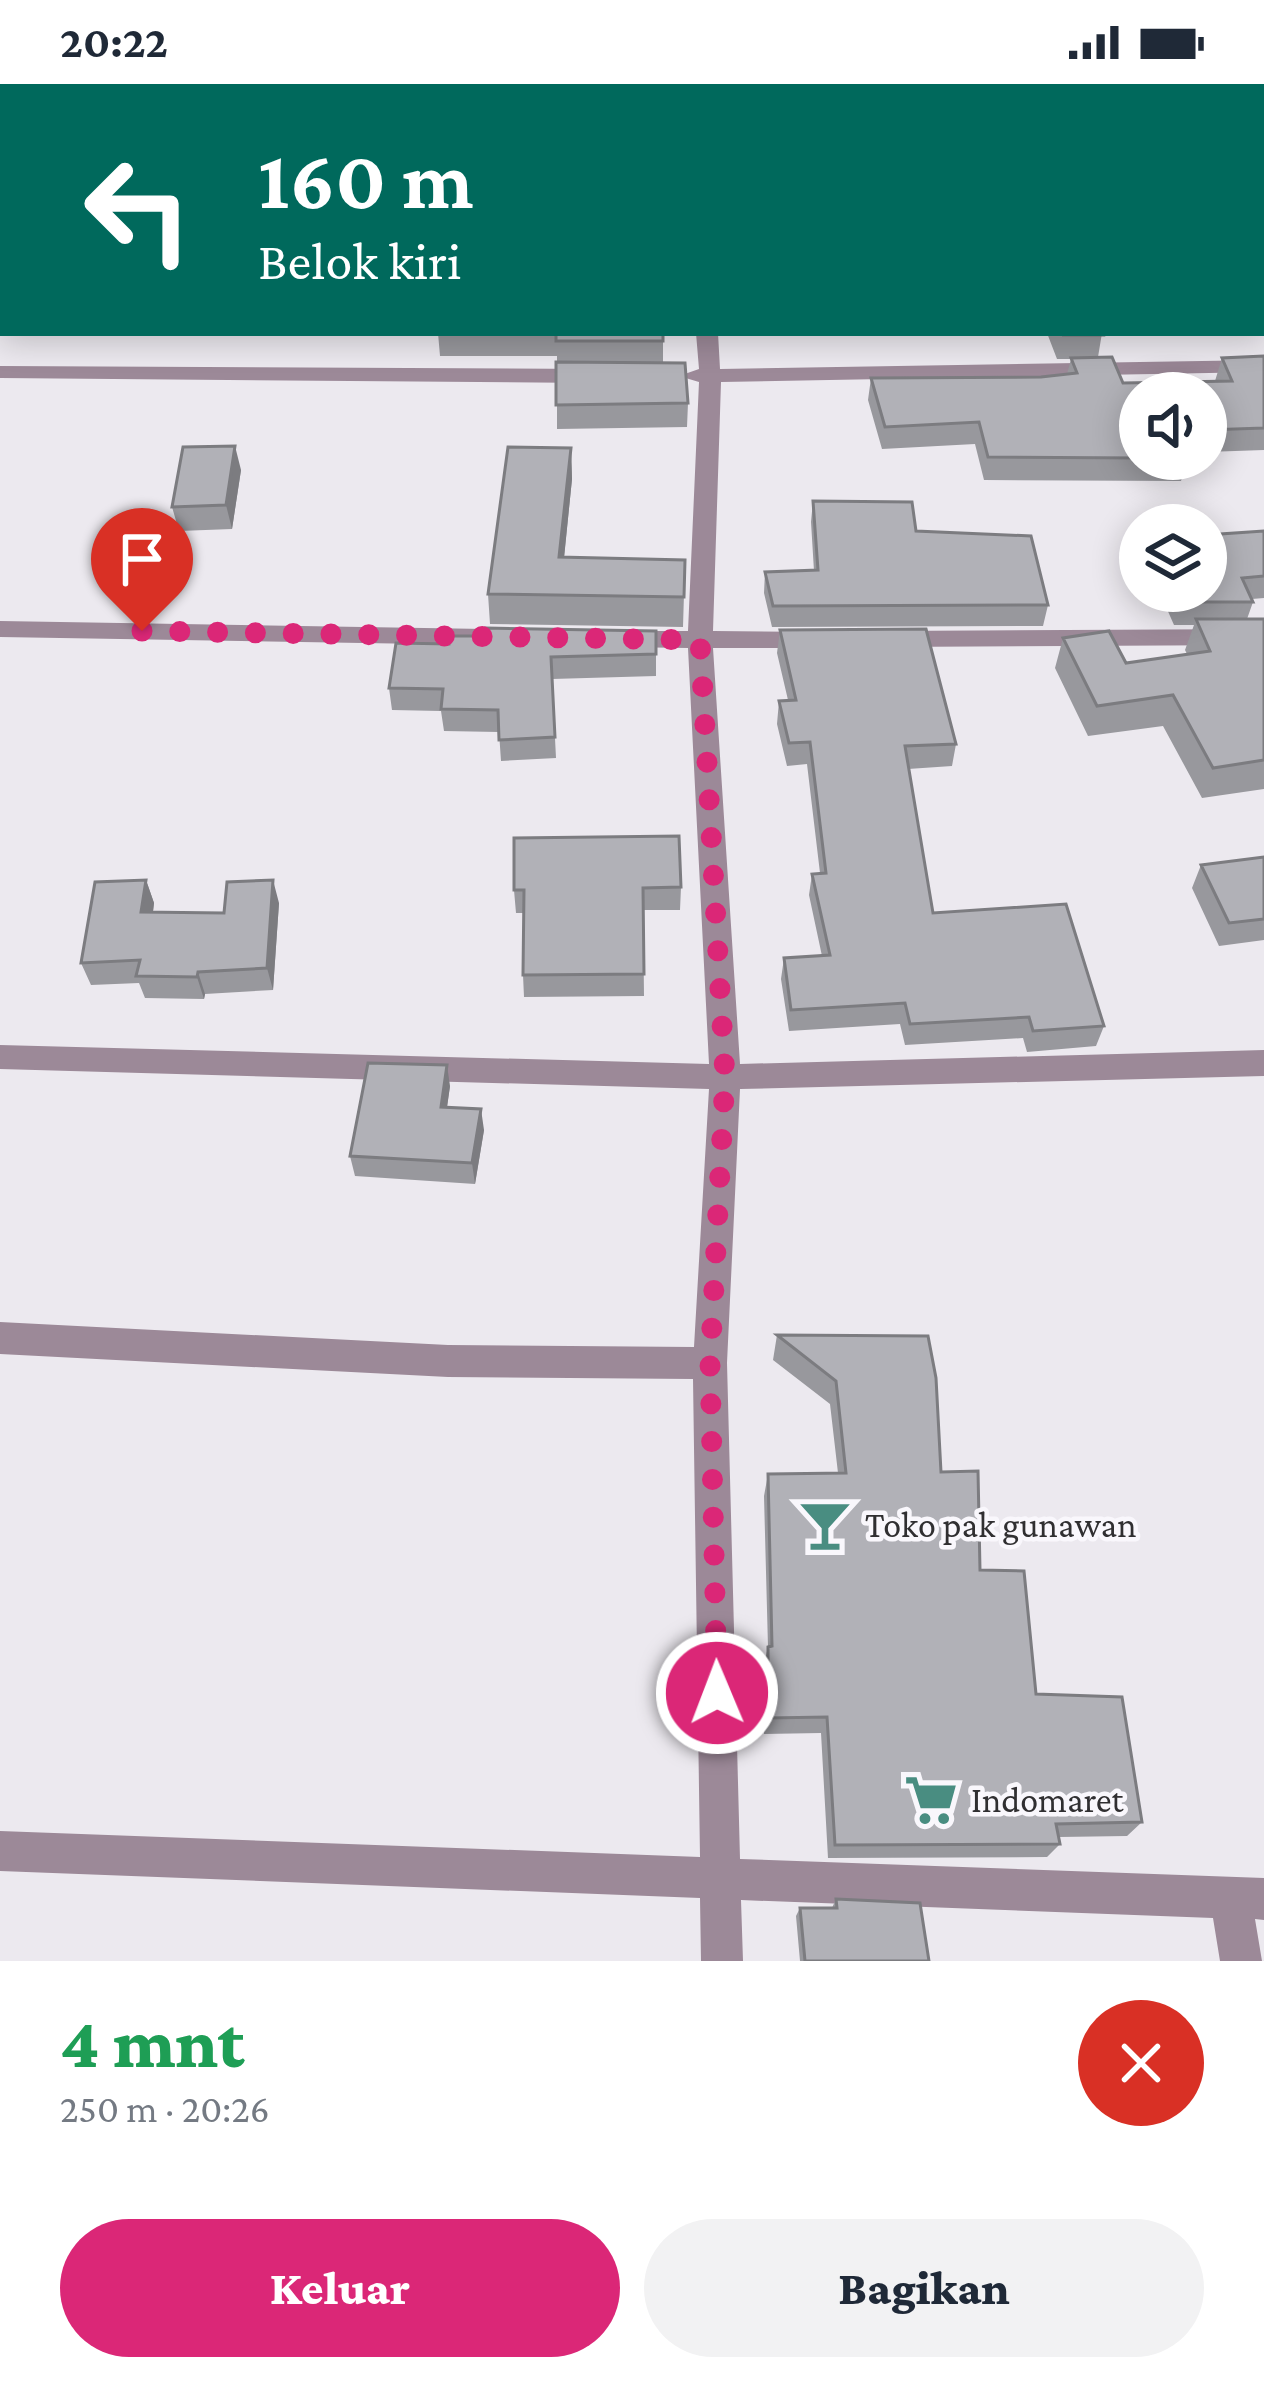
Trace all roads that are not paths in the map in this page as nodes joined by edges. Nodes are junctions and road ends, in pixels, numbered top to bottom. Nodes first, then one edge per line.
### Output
1 (707, 336) edge
2 (1264, 366) edge
3 (0, 372) edge
4 (616, 376) edge
5 (663, 376) edge
6 (710, 376) junction
7 (0, 628) edge
8 (1264, 637) edge
9 (514, 638) edge
10 (584, 639) edge
11 (700, 640) junction
12 (0, 1057) edge
13 (1264, 1063) edge
14 (725, 1077) junction
15 (0, 1338) edge
16 (710, 1363) junction
17 (0, 1851) edge
18 (722, 1881) junction
19 (1247, 1899) edge
20 (722, 1961) edge
21 (1241, 1961) edge

1 - 6 street
2 - 6 street
3 - 4 street
5 - 6 street
6 - 11 street
7 - 9 street
8 - 11 street
10 - 11 street
11 - 14 street
12 - 14 street
13 - 14 street
14 - 16 street
15 - 16 street
16 - 18 street
17 - 18 street
18 - 19 street
18 - 20 street
19 - 21 street

